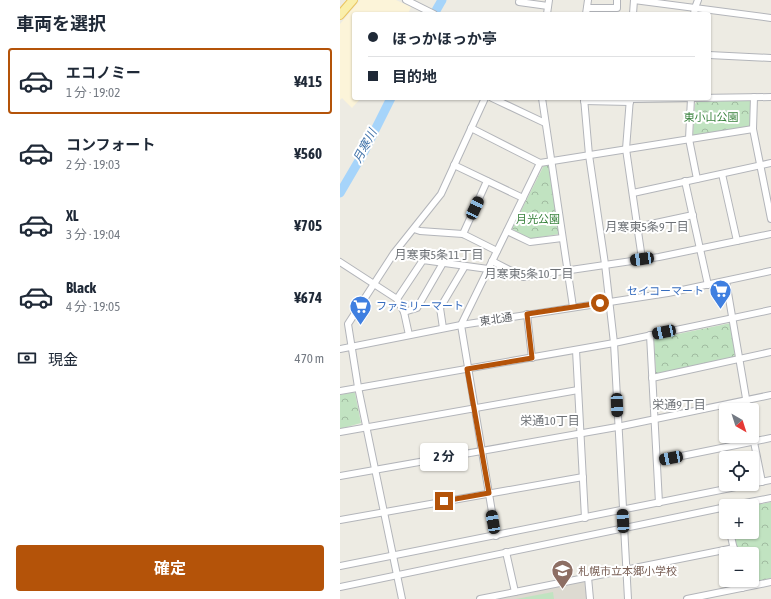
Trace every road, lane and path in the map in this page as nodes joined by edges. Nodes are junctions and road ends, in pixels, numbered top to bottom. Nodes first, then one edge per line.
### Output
1 (353, 0) edge
2 (406, 0) edge
3 (588, 0) edge
4 (617, 0) edge
5 (634, 0) edge
6 (698, 0) edge
7 (518, 2) dead end
8 (664, 2) edge
9 (548, 3) edge
10 (587, 11) edge
11 (695, 11) edge
12 (430, 12) edge
13 (634, 12) edge
14 (706, 12) edge
15 (711, 12) edge
16 (340, 15) edge
17 (771, 18) edge
18 (711, 55) edge
19 (771, 58) edge
20 (754, 97) junction
21 (771, 97) edge
22 (711, 98) edge
23 (484, 100) edge
24 (496, 100) edge
25 (542, 100) edge
26 (584, 100) edge
27 (630, 100) edge
28 (691, 100) edge
29 (545, 123) junction
30 (472, 128) junction
31 (753, 129) junction
32 (688, 139) junction
33 (626, 149) junction
34 (589, 155) junction
35 (551, 160) junction
36 (771, 163) edge
37 (454, 164) junction
38 (540, 164) junction
39 (760, 166) junction
40 (722, 174) junction
41 (697, 179) junction
42 (487, 181) junction
43 (686, 181) junction
44 (633, 193) junction
45 (523, 198) junction
46 (693, 215) junction
47 (771, 219) edge
48 (637, 227) junction
49 (414, 229) junction
50 (507, 231) junction
51 (463, 234) junction
52 (771, 234) edge
53 (562, 238) junction
54 (737, 241) junction
55 (700, 249) junction
56 (497, 251) junction
57 (642, 259) junction
58 (492, 261) junction
59 (340, 262) edge
60 (444, 263) junction
61 (605, 264) junction
62 (465, 266) junction
63 (488, 269) junction
64 (567, 270) junction
65 (771, 271) edge
66 (726, 282) junction
67 (373, 284) junction
68 (708, 285) junction
69 (397, 299) junction
70 (610, 302) junction
71 (574, 307) junction
72 (771, 310) edge
73 (404, 312) junction
74 (527, 314) junction
75 (732, 318) junction
76 (460, 325) junction
77 (442, 328) junction
78 (409, 335) junction
79 (650, 335) junction
80 (614, 343) junction
81 (350, 347) junction
82 (340, 349) edge
83 (576, 350) junction
84 (771, 352) edge
85 (532, 358) junction
86 (739, 358) junction
87 (467, 369) junction
88 (652, 378) junction
89 (358, 388) junction
90 (578, 390) junction
91 (340, 391) edge
92 (771, 395) edge
93 (746, 400) junction
94 (747, 403) edge
95 (474, 408) junction
96 (654, 419) junction
97 (366, 427) junction
98 (617, 427) junction
99 (340, 432) edge
100 (581, 433) junction
101 (771, 438) edge
102 (759, 441) edge
103 (749, 443) edge
104 (754, 443) edge
105 (482, 450) junction
106 (657, 461) junction
107 (375, 468) junction
108 (340, 476) edge
109 (583, 477) junction
110 (771, 480) edge
111 (762, 482) junction
112 (489, 493) junction
113 (771, 498) edge
114 (759, 500) edge
115 (659, 503) junction
116 (719, 508) edge
117 (384, 511) junction
118 (623, 511) junction
119 (586, 518) junction
120 (340, 520) edge
121 (623, 524) junction
122 (496, 536) junction
123 (506, 552) junction
124 (719, 554) edge
125 (392, 556) junction
126 (340, 566) edge
127 (626, 569) junction
128 (397, 576) junction
129 (588, 577) junction
130 (771, 582) edge
131 (340, 587) edge
132 (742, 588) joint
133 (515, 592) junction
134 (697, 598) edge
135 (402, 599) edge
136 (480, 599) edge
137 (590, 599) edge
138 (628, 599) edge
139 (687, 599) edge

1 - 16 main road
2 - 12 street
3 - 10 street
4 - 10 street
5 - 8 street
5 - 13 street
6 - 11 street
7 - 9 street
8 - 11 street
11 - 14 street
15 - 17 street
18 - 19 street
20 - 21 street
20 - 22 street
20 - 31 street
23 - 30 street
24 - 29 street
25 - 29 street
26 - 34 street
27 - 33 street
28 - 32 street
29 - 35 street
30 - 37 street
30 - 38 street
31 - 32 street
31 - 39 street
32 - 33 street
32 - 41 street
33 - 34 street
33 - 44 street
34 - 35 street
34 - 61 street
35 - 38 street
35 - 53 street
36 - 39 street
37 - 42 street
37 - 49 street
38 - 45 street
39 - 40 street
39 - 47 street
40 - 41 street
40 - 54 street
41 - 43 street
42 - 45 street
42 - 51 street
43 - 44 street
43 - 46 street
44 - 48 street
45 - 50 street
46 - 48 street
46 - 55 street
48 - 57 street
49 - 51 street
49 - 67 street
50 - 53 street
50 - 56 street
51 - 56 street
52 - 54 street
53 - 64 street
54 - 55 street
55 - 57 street
55 - 68 street
56 - 58 street
57 - 61 street
58 - 63 street
58 - 64 street
59 - 67 street
60 - 62 street
60 - 69 street
60 - 73 street
61 - 64 street
61 - 70 street
62 - 63 street
62 - 77 street
63 - 76 street
64 - 71 street
65 - 66 street, 東北通
66 - 68 street, 東北通
66 - 75 street
67 - 69 street
67 - 81 street
68 - 70 street, 東北通
69 - 73 street
70 - 71 street, 東北通
70 - 80 street
71 - 74 street, 東北通
72 - 75 street
73 - 78 street
74 - 76 street, 東北通
74 - 85 street
75 - 79 street
75 - 86 street
76 - 77 street, 東北通
76 - 87 street
77 - 78 street, 東北通
78 - 81 street, 東北通
79 - 80 street
79 - 88 street
80 - 83 street
80 - 98 street
81 - 82 street, 東北通
81 - 89 street
83 - 85 street
83 - 90 street
84 - 86 street
85 - 87 street
86 - 88 street
86 - 93 street
87 - 89 street
87 - 95 street
88 - 96 street
89 - 91 street
89 - 97 street
90 - 95 street
90 - 100 street
92 - 93 street
93 - 94 street
93 - 96 street
95 - 97 street
95 - 105 street
96 - 98 street
96 - 106 street
97 - 99 street
97 - 107 street
98 - 100 street
98 - 118 street
100 - 105 street
100 - 109 street
101 - 102 street
103 - 106 street
104 - 111 street
105 - 107 street
105 - 112 street
106 - 115 street
107 - 108 street
107 - 117 street
109 - 112 street
109 - 119 street
110 - 111 street
111 - 115 street
112 - 117 street
112 - 122 street
113 - 114 street
115 - 118 street
116 - 121 street
117 - 120 street
117 - 125 street
118 - 119 street
118 - 121 street
119 - 122 street
121 - 123 street
121 - 127 street
122 - 125 street
123 - 128 street
123 - 133 street
124 - 127 street
125 - 126 street
125 - 128 street
127 - 129 street
127 - 138 street
128 - 131 street
128 - 135 street
129 - 133 street
129 - 137 street
130 - 132 street
132 - 134 street
133 - 136 street
134 - 139 street

